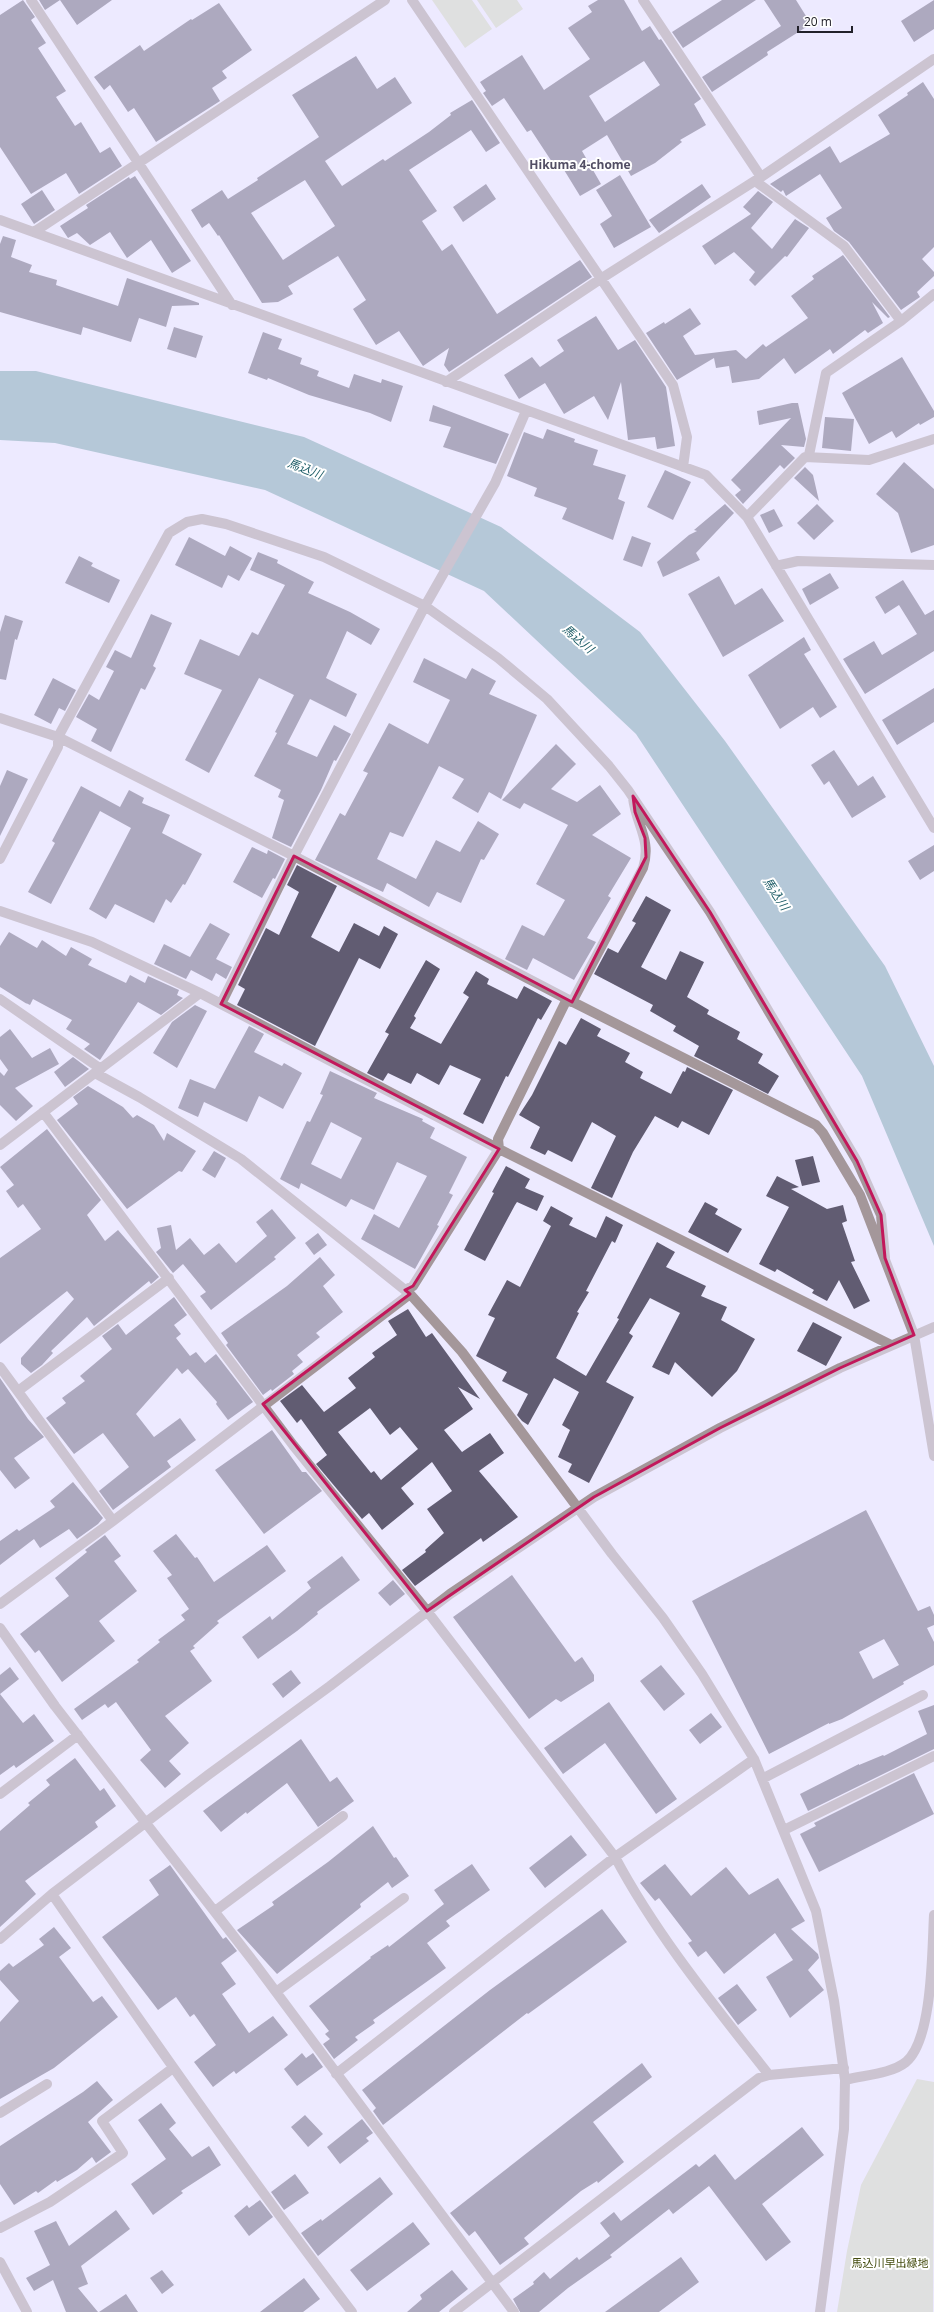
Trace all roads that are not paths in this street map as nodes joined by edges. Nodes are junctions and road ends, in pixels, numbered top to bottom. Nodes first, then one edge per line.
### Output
1 (31, 0) edge
2 (384, 0) edge
3 (412, 0) edge
4 (643, 0) edge
5 (934, 59) edge
6 (140, 163) junction
7 (758, 179) junction
8 (0, 220) edge
9 (34, 232) junction
10 (602, 278) junction
11 (934, 294) edge
12 (232, 305) junction
13 (901, 321) junction
14 (446, 382) junction
15 (526, 411) junction
16 (934, 439) edge
17 (809, 456) junction
18 (683, 467) junction
19 (747, 517) junction
20 (934, 565) edge
21 (776, 566) junction
22 (426, 603) junction
23 (0, 718) edge
24 (58, 737) junction
25 (633, 796) junction
26 (934, 828) edge
27 (294, 856) junction
28 (0, 860) edge
29 (0, 910) edge
30 (200, 993) junction
31 (0, 999) edge
32 (570, 1000) junction
33 (221, 1004) junction
34 (98, 1071) junction
35 (43, 1112) junction
36 (0, 1145) edge
37 (499, 1149) junction
38 (885, 1258) junction
39 (169, 1278) junction
40 (408, 1292) junction
41 (932, 1328) edge
42 (914, 1335) junction
43 (891, 1345) junction
44 (0, 1367) edge
45 (18, 1391) junction
46 (263, 1404) junction
47 (934, 1456) edge
48 (578, 1508) junction
49 (113, 1521) junction
50 (0, 1604) edge
51 (427, 1611) junction
52 (0, 1628) edge
53 (923, 1695) dead end
54 (78, 1735) junction
55 (934, 1756) edge
56 (754, 1759) junction
57 (762, 1778) junction
58 (0, 1794) edge
59 (343, 1816) dead end
60 (146, 1822) junction
61 (784, 1830) junction
62 (615, 1857) junction
63 (52, 1894) junction
64 (404, 1898) dead end
65 (215, 1911) junction
66 (934, 1914) edge
67 (0, 1939) edge
68 (276, 1992) junction
69 (173, 2068) junction
70 (844, 2068) junction
71 (336, 2074) junction
72 (769, 2075) junction
73 (845, 2080) junction
74 (47, 2084) dead end
75 (0, 2113) edge
76 (0, 2228) edge
77 (0, 2262) edge
78 (492, 2283) junction
79 (27, 2312) edge
80 (352, 2312) edge
81 (454, 2312) edge
82 (514, 2312) edge
83 (820, 2312) edge

1 - 6 street
2 - 6 street
3 - 10 street
4 - 7 street
5 - 7 street
6 - 9 street
6 - 12 street
7 - 10 street
7 - 13 street
8 - 9 street
9 - 12 street
10 - 14 street
10 - 18 street
11 - 13 street
12 - 14 street
13 - 17 street
14 - 15 street
15 - 18 street
15 - 22 street
16 - 17 street
17 - 19 street
18 - 19 street
19 - 21 street
20 - 21 street
21 - 26 street
22 - 24 street
22 - 25 street
22 - 27 street
23 - 24 street
24 - 27 street
24 - 28 street
25 - 32 street
25 - 38 street
27 - 32 street
27 - 33 street
29 - 30 street
30 - 33 street
30 - 34 street
31 - 34 street
32 - 37 street
32 - 38 street
33 - 37 street
34 - 35 street
34 - 40 street
35 - 36 street
35 - 39 street
37 - 40 street
37 - 43 street
38 - 42 street
39 - 45 street
39 - 46 street
40 - 46 street
40 - 48 street
41 - 42 street
42 - 43 street
42 - 47 street
43 - 48 street
44 - 45 street
45 - 49 street
46 - 49 street
46 - 51 street
48 - 51 street
48 - 56 street
49 - 50 street
51 - 60 street
51 - 62 street
52 - 54 street
53 - 57 street
54 - 58 street
54 - 60 street
55 - 61 street
56 - 57 street
56 - 62 street
57 - 61 street
59 - 65 street
60 - 63 street
60 - 65 street
61 - 70 street
62 - 71 street
62 - 72 street
63 - 67 street
63 - 69 street
64 - 68 street
65 - 68 street
66 - 73 street
68 - 71 street
69 - 76 street
69 - 80 street
70 - 72 street
70 - 73 street
71 - 78 street
72 - 78 street
73 - 83 street
74 - 75 street
77 - 79 street
78 - 81 street
78 - 82 street

